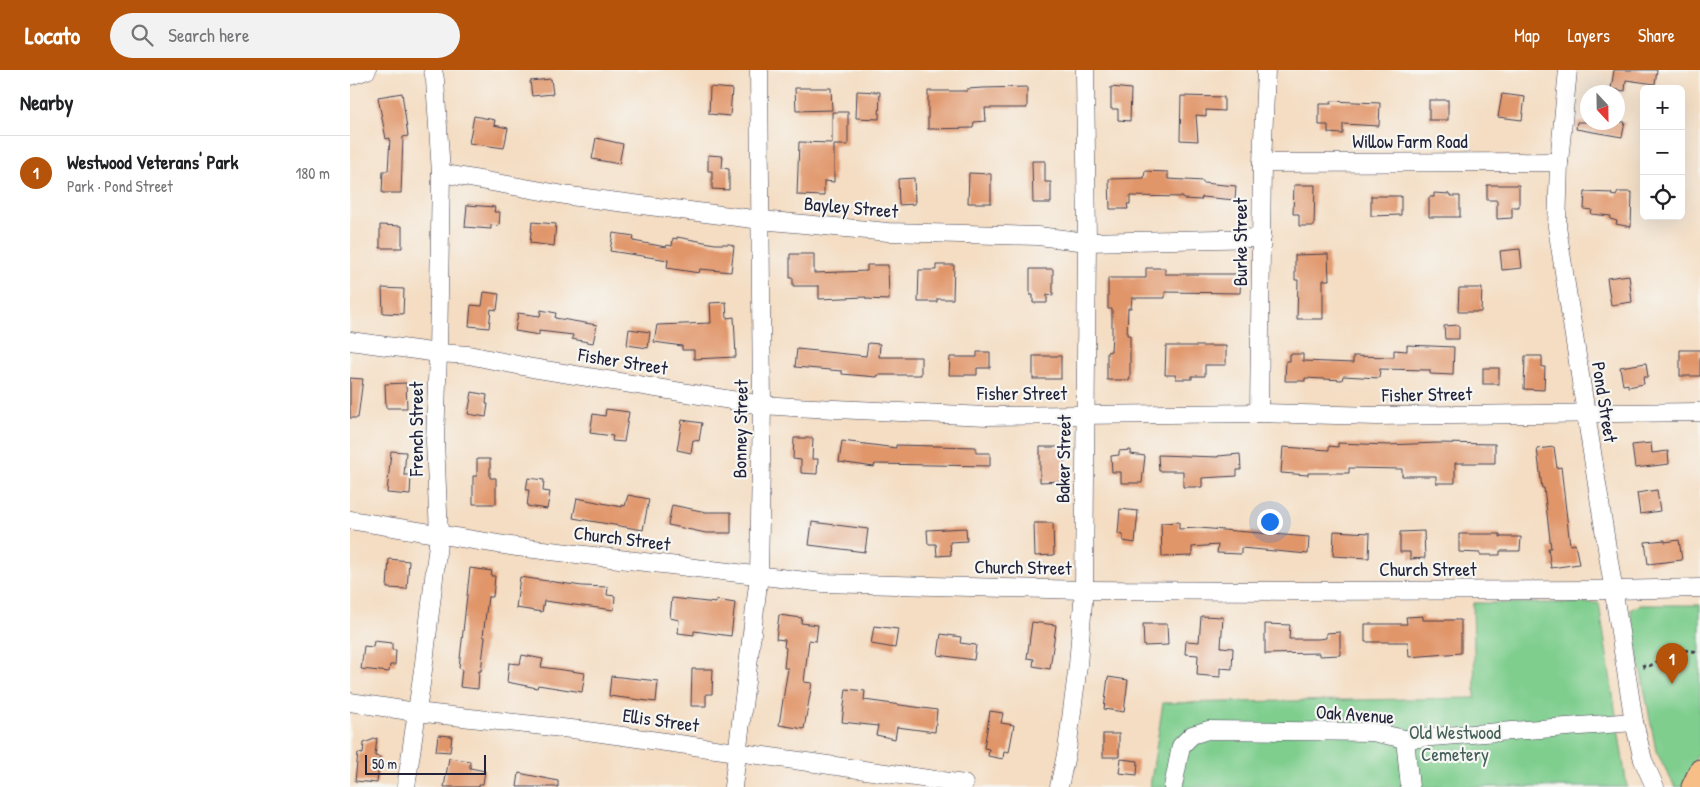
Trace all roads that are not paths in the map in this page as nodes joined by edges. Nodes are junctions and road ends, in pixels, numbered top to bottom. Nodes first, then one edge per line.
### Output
1 (367, 70) edge
2 (433, 70) edge
3 (759, 70) edge
4 (1085, 70) edge
5 (1266, 70) edge
6 (1568, 70) edge
7 (350, 76) edge
8 (1262, 162) junction
9 (1558, 162) junction
10 (441, 173) junction
11 (761, 220) junction
12 (1262, 238) junction
13 (1087, 242) junction
14 (350, 341) edge
15 (438, 353) junction
16 (762, 405) junction
17 (1700, 412) edge
18 (1259, 413) junction
19 (1585, 413) junction
20 (1085, 414) junction
21 (350, 520) edge
22 (439, 535) junction
23 (758, 576) junction
24 (1700, 588) edge
25 (1084, 590) junction
26 (1613, 590) junction
27 (350, 702) edge
28 (416, 712) junction
29 (1636, 730) junction
30 (1405, 739) junction
31 (737, 753) junction
32 (1700, 770) edge
33 (964, 784) dead end
34 (406, 787) edge
35 (733, 787) edge
36 (1059, 787) edge
37 (1173, 787) edge
38 (1410, 787) edge
39 (1655, 787) edge
40 (1667, 787) edge
41 (1692, 787) edge

1 - 7 street
2 - 10 street, French Street
3 - 11 street, Bonney Street
4 - 13 street, Baker Street
5 - 8 street, Burke Street
6 - 9 street, Pond Street
8 - 9 street, Willow Farm Road
8 - 12 street, Burke Street
9 - 19 street, Pond Street
10 - 11 street, Bayley Street
10 - 15 street, French Street
11 - 13 street, Bayley Street
11 - 16 street, Bonney Street
12 - 13 street, Bayley Street
12 - 18 street, Burke Street
13 - 20 street, Baker Street
14 - 15 street, Fisher Street
15 - 16 street, Fisher Street
15 - 22 street, French Street
16 - 20 street, Fisher Street
16 - 23 street, Bonney Street
17 - 19 street, Fisher Street
18 - 19 street, Fisher Street
18 - 20 street, Fisher Street
19 - 26 street, Pond Street
20 - 25 street, Baker Street
21 - 22 street, Church Street
22 - 23 street, Church Street
22 - 28 street, French Street
23 - 25 street, Church Street
23 - 31 street, Bonney Street
24 - 26 street, Church Street
25 - 26 street, Church Street
25 - 36 street, Baker Street
26 - 29 street, Pond Street
27 - 28 street, Ellis Street
28 - 31 street, Ellis Street
28 - 34 street, French Street
29 - 30 street, Oak Avenue
29 - 39 street, Pond Street
29 - 40 street, Pond Street
30 - 37 street, Oak Avenue
30 - 38 street
31 - 33 street, Ellis Street
31 - 35 street, Bonney Street
32 - 41 main road

